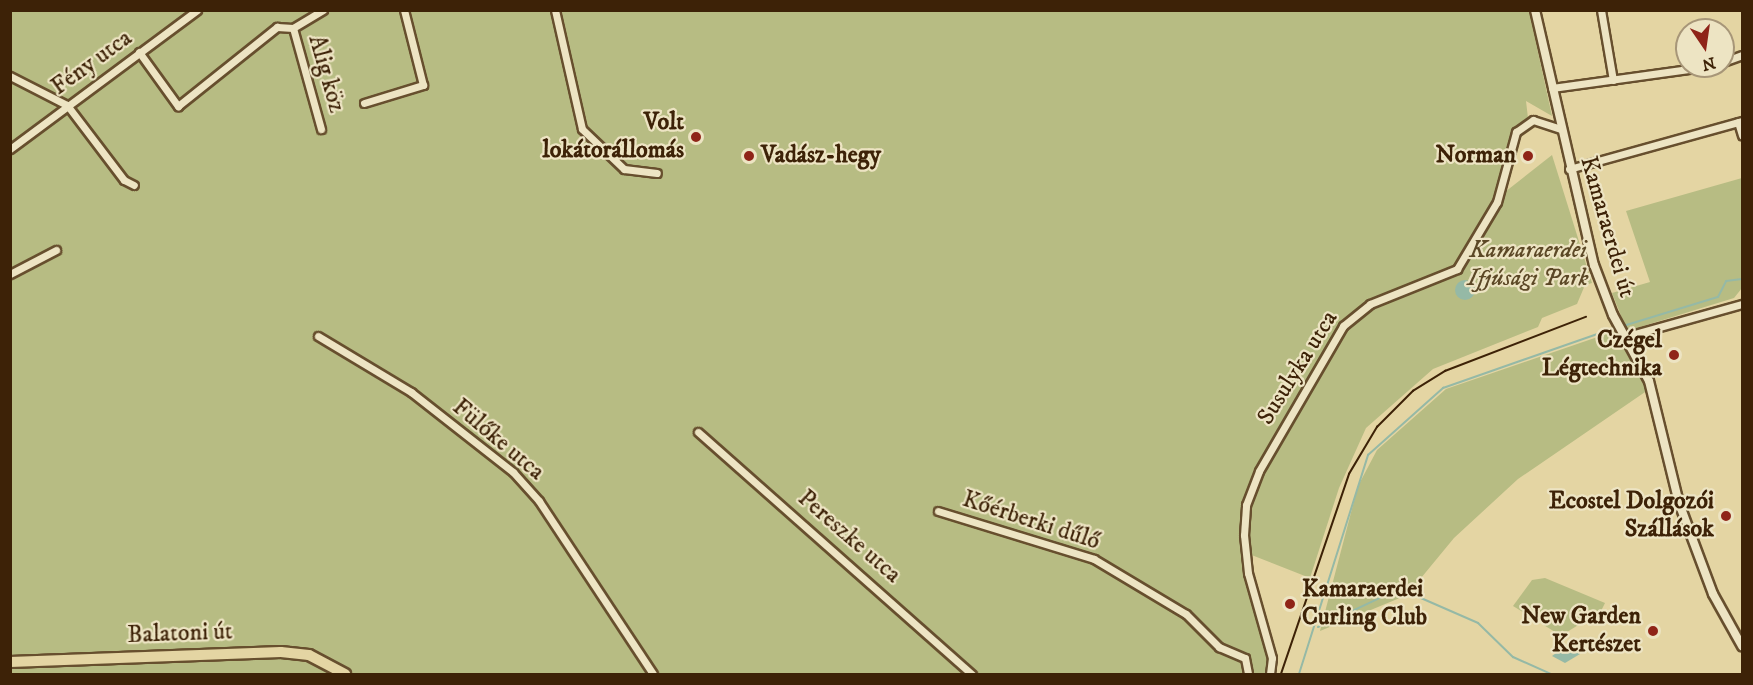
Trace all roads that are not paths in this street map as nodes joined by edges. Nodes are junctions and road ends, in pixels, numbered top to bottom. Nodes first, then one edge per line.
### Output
1 (197, 10) edge
2 (323, 10) edge
3 (404, 10) edge
4 (555, 10) edge
5 (1535, 10) edge
6 (1601, 10) edge
7 (293, 28) junction
8 (139, 52) junction
9 (1675, 71) edge
10 (10, 76) edge
11 (1613, 80) junction
12 (1552, 88) junction
13 (363, 103) dead end
14 (67, 105) junction
15 (1740, 122) edge
16 (321, 129) dead end
17 (1560, 129) junction
18 (1743, 135) edge
19 (10, 149) edge
20 (1569, 169) junction
21 (657, 173) dead end
22 (134, 185) dead end
23 (56, 250) dead end
24 (10, 274) edge
25 (1743, 304) edge
26 (1620, 330) junction
27 (318, 336) dead end
28 (698, 432) dead end
29 (938, 511) dead end
30 (1743, 646) edge
31 (10, 662) edge
32 (345, 675) edge
33 (653, 675) edge
34 (972, 675) edge
35 (1248, 675) edge
36 (1270, 675) edge

1 - 8 street, Fény utca
2 - 7 street
3 - 13 street
4 - 21 street
5 - 12 street, Kamaraerdei út
6 - 11 street
7 - 8 street
7 - 16 street, Alig köz
8 - 14 street, Fény utca
9 - 11 street
10 - 14 street
11 - 12 street
12 - 17 street, Kamaraerdei út
14 - 19 street, Fény utca
14 - 22 street
15 - 18 street
15 - 20 street
17 - 20 street, Kamaraerdei út
17 - 36 street, Susulyka utca
20 - 26 street, Kamaraerdei út
23 - 24 street
25 - 26 street
26 - 30 street, Kamaraerdei út
27 - 33 street, Fülőke utca
28 - 34 street, Pereszke utca
29 - 35 street, Kőérberki dűlő
31 - 32 main road, Balatoni út

